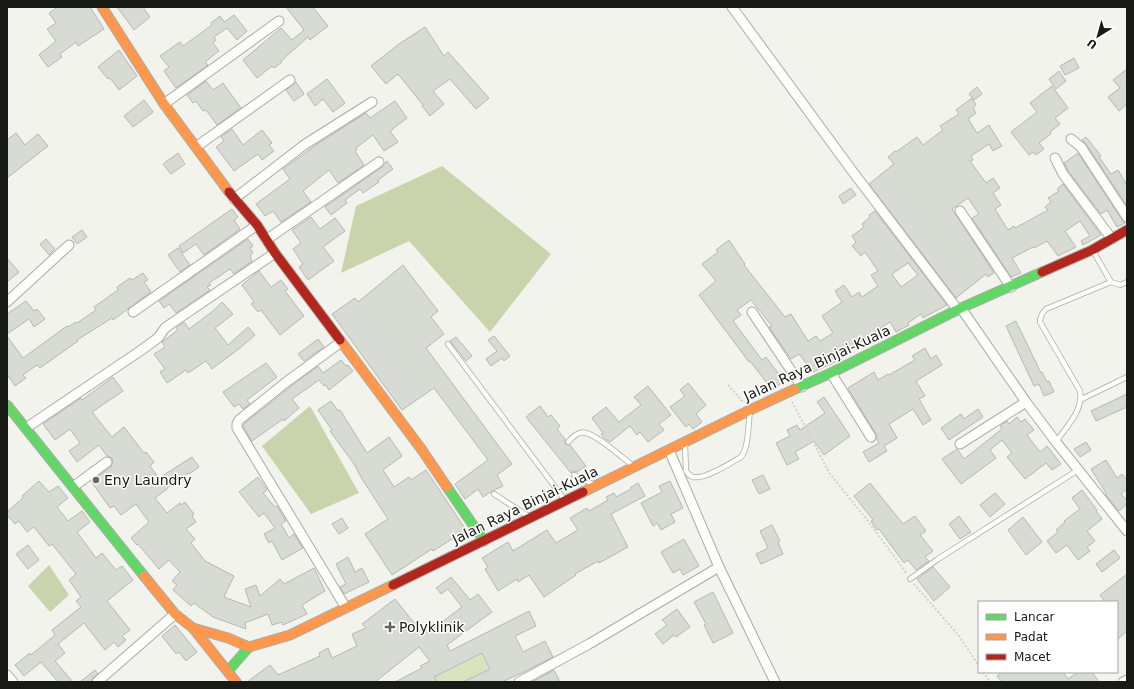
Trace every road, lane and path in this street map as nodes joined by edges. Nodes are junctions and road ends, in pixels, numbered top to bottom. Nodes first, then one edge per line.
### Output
1 (102, 7) edge
2 (732, 7) edge
3 (279, 21) dead end
4 (290, 80) dead end
5 (372, 102) dead end
6 (164, 104) junction
7 (1071, 139) dead end
8 (196, 147) junction
9 (1055, 158) dead end
10 (379, 162) dead end
11 (234, 199) junction
12 (960, 211) dead end
13 (1127, 217) edge
14 (256, 225) junction
15 (1126, 234) edge
16 (1112, 239) junction
17 (266, 240) junction
18 (69, 245) dead end
19 (1092, 250) junction
20 (275, 253) junction
21 (1111, 282) junction
22 (1127, 282) edge
23 (1011, 287) junction
24 (7, 302) edge
25 (960, 309) junction
26 (133, 312) dead end
27 (752, 312) dead end
28 (341, 342) junction
29 (448, 344) dead end
30 (831, 373) junction
31 (1127, 377) edge
32 (728, 385) dead end
33 (802, 387) junction
34 (788, 393) junction
35 (1082, 399) junction
36 (1026, 402) junction
37 (7, 405) edge
38 (750, 410) junction
39 (26, 428) junction
40 (871, 437) dead end
41 (568, 442) dead end
42 (685, 442) junction
43 (1056, 442) junction
44 (960, 444) dead end
45 (669, 450) junction
46 (107, 462) dead end
47 (635, 467) junction
48 (1078, 470) junction
49 (574, 475) dead end
50 (596, 486) junction
51 (73, 487) junction
52 (494, 494) dead end
53 (565, 501) junction
54 (531, 518) junction
55 (1127, 531) edge
56 (484, 541) junction
57 (719, 567) junction
58 (910, 579) junction
59 (346, 608) junction
60 (175, 614) junction
61 (193, 628) junction
62 (249, 646) junction
63 (978, 664) edge
64 (228, 671) junction
65 (984, 673) edge
66 (7, 675) edge
67 (1127, 680) edge
68 (13, 682) edge
69 (97, 682) edge
70 (236, 682) edge
71 (519, 682) edge
72 (775, 682) edge
73 (990, 682) edge
74 (1123, 682) edge

1 - 6 main road
2 - 25 street
3 - 6 street
4 - 8 street
5 - 11 street
6 - 8 main road
7 - 13 street
8 - 11 main road
9 - 16 street
10 - 17 street
11 - 14 main road
12 - 23 street
14 - 17 main road
14 - 26 street
15 - 16 main road, Jalan Raya Binjai-Kuala
16 - 19 main road, Jalan Raya Binjai-Kuala
17 - 20 main road
18 - 24 street
19 - 21 lane
19 - 23 main road, Jalan Raya Binjai-Kuala
20 - 28 main road
20 - 39 street
21 - 22 lane
21 - 35 lane
23 - 25 main road, Jalan Raya Binjai-Kuala
25 - 30 main road, Jalan Raya Binjai-Kuala
25 - 36 street
27 - 33 street
28 - 56 main road
28 - 59 street
29 - 53 lane
30 - 33 main road, Jalan Raya Binjai-Kuala
30 - 40 street
31 - 35 lane
32 - 38 path
33 - 34 main road, Jalan Raya Binjai-Kuala
34 - 38 main road, Jalan Raya Binjai-Kuala
34 - 58 path
35 - 43 lane
36 - 43 street
36 - 44 street
37 - 39 main road
38 - 42 main road, Jalan Raya Binjai-Kuala
38 - 42 lane
39 - 51 main road
41 - 47 lane
42 - 45 main road, Jalan Raya Binjai-Kuala
43 - 48 street
45 - 47 main road, Jalan Raya Binjai-Kuala
45 - 57 street
46 - 51 street
47 - 50 main road, Jalan Raya Binjai-Kuala
48 - 55 street
48 - 58 lane
49 - 50 lane
50 - 53 main road, Jalan Raya Binjai-Kuala
51 - 60 main road
52 - 54 lane
53 - 54 main road, Jalan Raya Binjai-Kuala
54 - 56 main road, Jalan Raya Binjai-Kuala
56 - 59 main road, Jalan Raya Binjai-Kuala
57 - 71 street
57 - 72 street
58 - 63 path
59 - 62 main road, Jalan Raya Binjai-Kuala
60 - 61 main road
60 - 69 street
61 - 62 main road
61 - 64 main road
62 - 64 main road
64 - 70 main road
65 - 73 path
66 - 68 street
67 - 74 street

